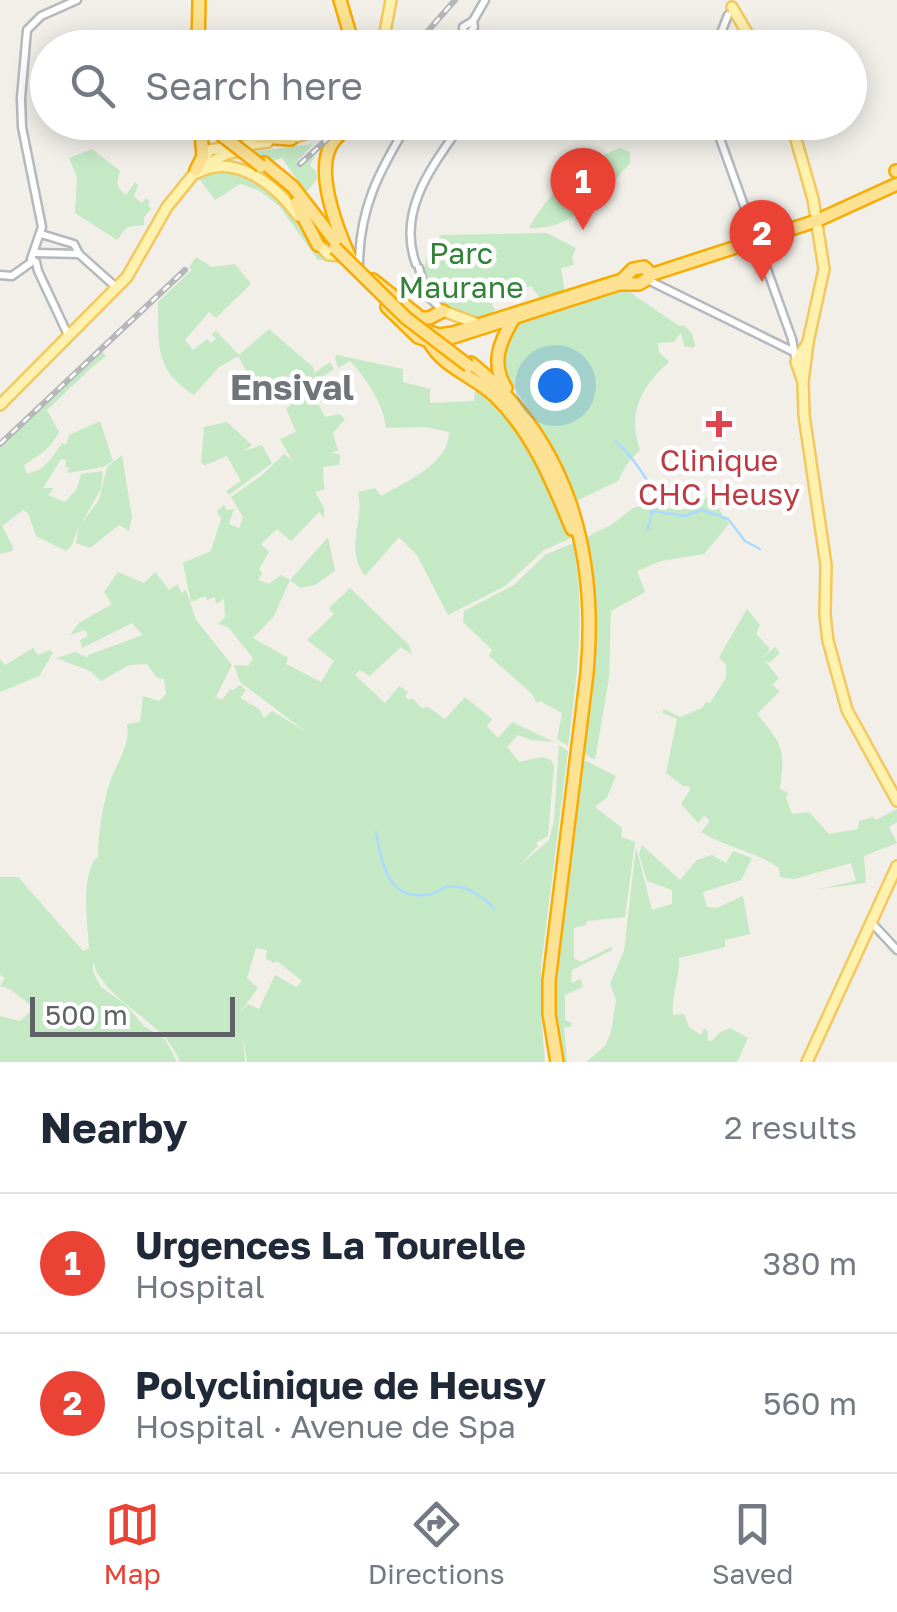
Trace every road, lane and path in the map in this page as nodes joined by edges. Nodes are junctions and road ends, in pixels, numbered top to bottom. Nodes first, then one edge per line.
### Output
1 (77, 0) edge
2 (201, 0) edge
3 (338, 0) edge
4 (391, 0) edge
5 (485, 0) edge
6 (202, 30) edge
7 (203, 30) edge
8 (347, 30) edge
9 (385, 30) edge
10 (466, 30) edge
11 (208, 140) edge
12 (212, 140) edge
13 (226, 140) edge
14 (239, 140) edge
15 (256, 140) edge
16 (288, 140) edge
17 (334, 140) edge
18 (398, 140) edge
19 (450, 140) edge
20 (720, 140) edge
21 (795, 140) edge
22 (244, 143) junction
23 (211, 153) junction
24 (262, 165) junction
25 (192, 176) junction
26 (896, 177) edge
27 (279, 180) junction
28 (816, 219) junction
29 (42, 234) junction
30 (755, 238) junction
31 (318, 245) junction
32 (349, 249) junction
33 (78, 254) junction
34 (36, 258) junction
35 (651, 273) junction
36 (1, 275) edge
37 (363, 275) junction
38 (117, 288) junction
39 (437, 310) junction
40 (416, 322) junction
41 (506, 323) junction
42 (468, 326) junction
43 (446, 334) junction
44 (69, 336) junction
45 (433, 346) junction
46 (785, 349) junction
47 (799, 354) junction
48 (470, 364) junction
49 (0, 405) edge
50 (571, 504) junction
51 (575, 536) junction
52 (897, 802) edge
53 (897, 866) edge
54 (871, 922) junction
55 (897, 950) edge
56 (552, 1059) edge
57 (807, 1062) edge

1 - 29 street
2 - 6 highway
2 - 7 highway
3 - 8 highway
4 - 9 main road
5 - 10 street
11 - 25 highway
12 - 23 highway
13 - 24 highway, bridge
14 - 22 highway
15 - 22 highway
16 - 22 main road
17 - 32 highway
18 - 32 street
19 - 39 street
20 - 30 street
21 - 28 main road
22 - 23 main road
22 - 25 main road
23 - 25 main road
24 - 27 highway
24 - 32 highway
25 - 31 main road
25 - 38 main road
26 - 28 highway
26 - 28 highway
27 - 31 highway
27 - 32 highway
28 - 30 highway
28 - 47 main road
29 - 33 street
29 - 34 street
30 - 35 highway
30 - 47 street
31 - 32 main road
32 - 37 highway, bridge
32 - 37 street
32 - 48 highway, bridge
33 - 34 street
33 - 38 street
34 - 36 street
34 - 44 street
35 - 41 highway
35 - 46 street
37 - 39 highway
37 - 40 highway
37 - 45 highway
38 - 44 main road
39 - 42 main road
40 - 43 highway
40 - 48 highway, bridge
41 - 42 highway
41 - 50 highway
42 - 43 highway
42 - 45 highway
43 - 45 highway
44 - 49 main road
45 - 51 highway
46 - 47 street
46 - 47 street
47 - 52 main road
48 - 50 highway
48 - 51 highway
50 - 56 highway
51 - 56 highway
53 - 54 main road
54 - 55 street
54 - 57 main road

